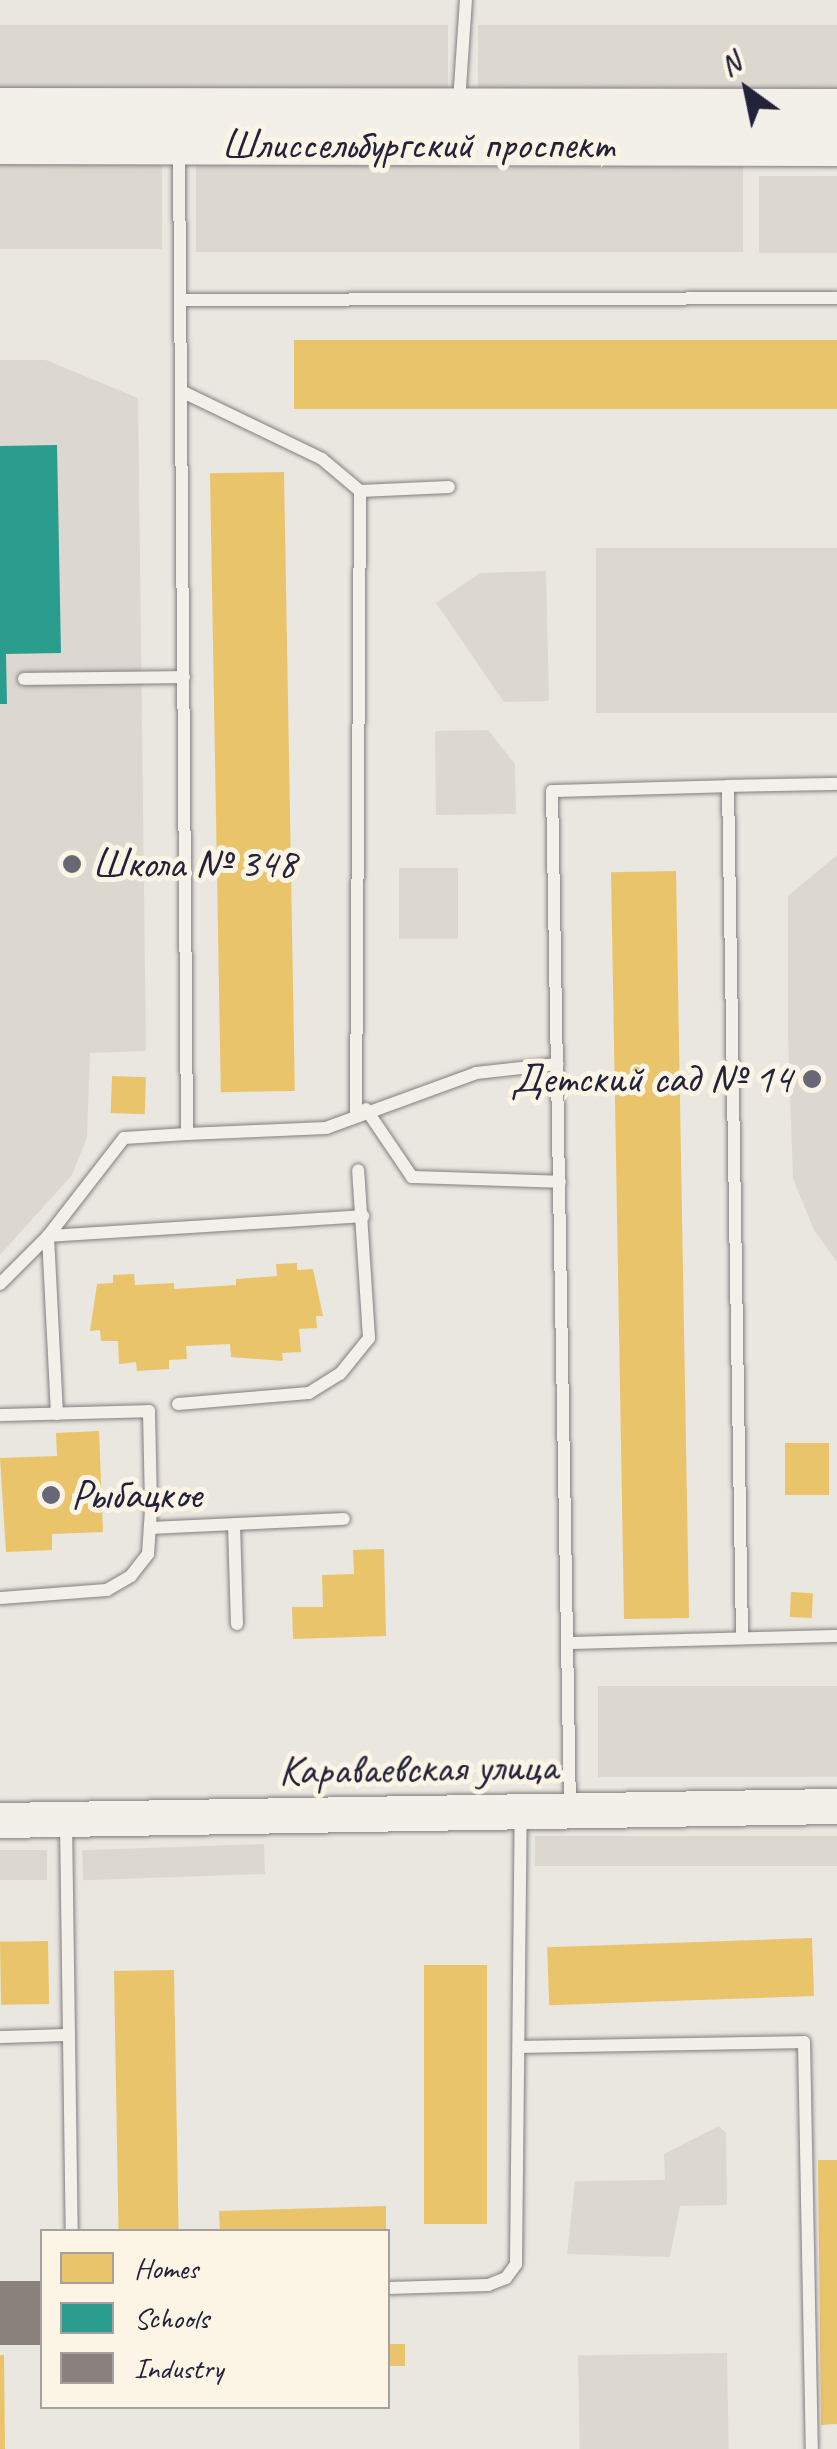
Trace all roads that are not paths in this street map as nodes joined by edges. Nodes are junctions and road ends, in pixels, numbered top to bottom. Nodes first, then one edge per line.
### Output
1 (466, 0) edge
2 (0, 108) edge
3 (837, 110) edge
4 (179, 126) junction
5 (458, 127) junction
6 (0, 144) edge
7 (837, 146) edge
8 (837, 298) edge
9 (181, 300) junction
10 (181, 391) junction
11 (448, 488) dead end
12 (360, 490) junction
13 (184, 677) junction
14 (24, 679) dead end
15 (837, 784) edge
16 (728, 786) junction
17 (558, 1064) junction
18 (360, 1112) junction
19 (187, 1134) junction
20 (358, 1170) dead end
21 (560, 1182) junction
22 (363, 1216) junction
23 (48, 1236) junction
24 (0, 1284) edge
25 (178, 1404) dead end
26 (58, 1414) junction
27 (0, 1416) edge
28 (344, 1519) dead end
29 (234, 1524) junction
30 (151, 1528) junction
31 (0, 1598) edge
32 (238, 1624) dead end
33 (837, 1636) edge
34 (742, 1638) junction
35 (567, 1643) junction
36 (837, 1806) edge
37 (570, 1811) junction
38 (521, 1812) junction
39 (66, 1819) junction
40 (0, 1820) edge
41 (69, 2036) junction
42 (0, 2037) edge
43 (522, 2047) junction
44 (72, 2229) edge
45 (390, 2288) edge
46 (812, 2449) edge

1 - 5 lane
2 - 4 main road, Шлиссельбургский проспект
3 - 5 main road, Шлиссельбургский проспект
4 - 5 main road, Шлиссельбургский проспект
4 - 6 main road, Шлиссельбургский проспект
4 - 9 lane
5 - 7 main road, Шлиссельбургский проспект
8 - 9 lane
9 - 10 lane
10 - 12 lane
10 - 13 lane
11 - 12 lane
12 - 18 lane
13 - 14 lane
13 - 19 lane
15 - 16 lane
16 - 17 lane
16 - 34 lane
17 - 18 lane
17 - 21 lane
18 - 19 lane
18 - 21 lane
19 - 23 lane
20 - 22 lane
21 - 35 lane
22 - 23 lane
22 - 25 lane
23 - 24 lane
23 - 26 lane
26 - 27 lane
26 - 30 lane
28 - 29 lane
29 - 30 lane
29 - 32 lane
30 - 31 lane
33 - 34 lane
34 - 35 lane
35 - 37 lane
36 - 37 street, Караваевская улица
37 - 38 street, Караваевская улица
38 - 39 street, Караваевская улица
38 - 43 lane
39 - 40 street, Караваевская улица
39 - 41 lane
41 - 42 lane
41 - 44 lane
43 - 45 lane
43 - 46 lane

